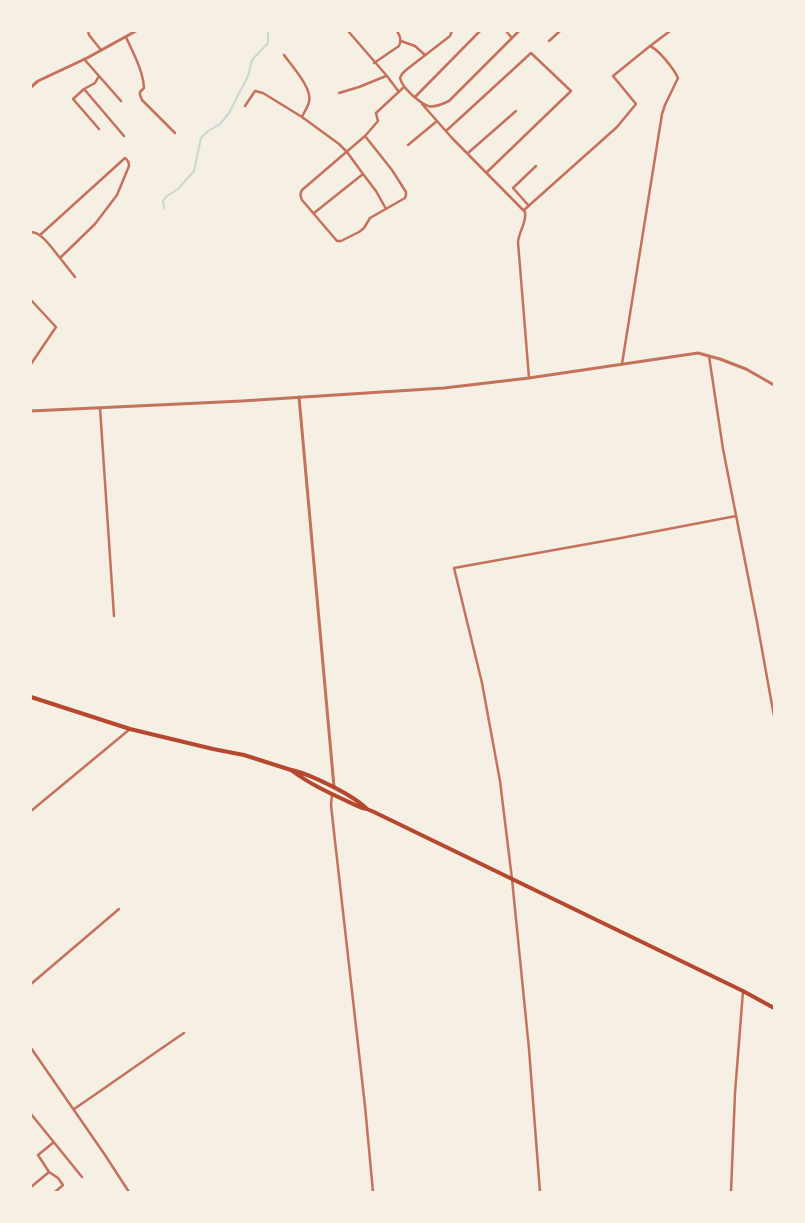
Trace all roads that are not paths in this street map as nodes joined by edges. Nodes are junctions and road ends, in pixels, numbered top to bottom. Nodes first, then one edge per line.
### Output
1 (88, 31) edge
2 (136, 31) edge
3 (348, 31) edge
4 (397, 31) edge
5 (452, 31) edge
6 (480, 31) edge
7 (506, 31) edge
8 (518, 31) edge
9 (560, 31) edge
10 (670, 31) edge
11 (126, 37) junction
12 (512, 38) junction
13 (401, 41) junction
14 (549, 41) dead end
15 (650, 46) junction
16 (102, 50) junction
17 (284, 55) dead end
18 (425, 55) junction
19 (84, 59) junction
20 (374, 63) junction
21 (99, 76) junction
22 (387, 76) junction
23 (31, 87) edge
24 (404, 87) junction
25 (84, 89) junction
26 (399, 92) junction
27 (338, 93) dead end
28 (415, 97) junction
29 (121, 101) dead end
30 (422, 104) junction
31 (245, 106) dead end
32 (516, 111) dead end
33 (302, 117) junction
34 (437, 121) junction
35 (99, 128) dead end
36 (446, 131) junction
37 (175, 133) dead end
38 (124, 136) dead end
39 (365, 136) junction
40 (408, 145) dead end
41 (347, 152) junction
42 (468, 154) junction
43 (536, 166) dead end
44 (486, 172) junction
45 (363, 174) junction
46 (529, 206) junction
47 (386, 209) junction
48 (524, 210) junction
49 (313, 213) junction
50 (31, 232) edge
51 (40, 235) junction
52 (60, 258) junction
53 (75, 276) dead end
54 (31, 300) edge
55 (709, 356) junction
56 (31, 364) edge
57 (622, 364) junction
58 (529, 378) junction
59 (774, 385) edge
60 (299, 397) junction
61 (100, 408) junction
62 (31, 411) edge
63 (736, 516) junction
64 (114, 616) dead end
65 (31, 697) edge
66 (774, 716) edge
67 (130, 729) junction
68 (291, 770) junction
69 (334, 787) junction
70 (332, 794) junction
71 (367, 809) junction
72 (31, 811) edge
73 (512, 879) junction
74 (119, 909) dead end
75 (31, 984) edge
76 (743, 991) junction
77 (774, 1008) edge
78 (184, 1033) dead end
79 (31, 1048) edge
80 (74, 1109) junction
81 (31, 1114) edge
82 (54, 1142) junction
83 (49, 1172) junction
84 (82, 1177) dead end
85 (31, 1188) edge
86 (55, 1192) edge
87 (129, 1192) edge
88 (373, 1192) edge
89 (540, 1192) edge
90 (731, 1192) edge

1 - 16 street
2 - 11 street
3 - 20 street
4 - 13 street
5 - 18 street
6 - 28 street
7 - 12 street
8 - 12 street
9 - 14 street
10 - 15 street
11 - 16 street
11 - 37 street
12 - 30 street
13 - 18 street
13 - 20 street
15 - 46 street
15 - 57 street
16 - 19 street
17 - 33 street
18 - 24 street
19 - 21 street
19 - 23 street
20 - 22 street
21 - 25 street
21 - 29 street
22 - 26 street
22 - 27 street
24 - 26 street
24 - 28 street
25 - 35 street
25 - 38 street
26 - 39 street
28 - 30 street
30 - 34 street
31 - 33 street
32 - 42 street
33 - 41 street
34 - 36 street
34 - 40 street
36 - 42 street
36 - 44 street
39 - 41 street
39 - 47 street
41 - 45 street
41 - 49 street
42 - 44 street
43 - 46 street
44 - 48 street
45 - 47 street
45 - 49 street
46 - 48 street
47 - 49 street
48 - 58 street
50 - 51 street
51 - 52 street
51 - 52 street
52 - 53 street
54 - 56 street
55 - 57 street
55 - 59 street
55 - 63 street
57 - 58 street
58 - 60 street
60 - 61 street
60 - 69 street
61 - 62 street
61 - 64 street
63 - 66 street
63 - 73 street
65 - 67 main road
67 - 68 main road
67 - 72 street
68 - 69 main road
68 - 70 main road
69 - 71 main road
70 - 71 main road
70 - 88 street
71 - 73 main road
73 - 76 main road
73 - 89 street
74 - 75 street
76 - 77 main road
76 - 90 street
78 - 80 street
79 - 80 street
80 - 87 street
81 - 82 street
82 - 83 street
82 - 84 street
83 - 85 street
83 - 86 street

